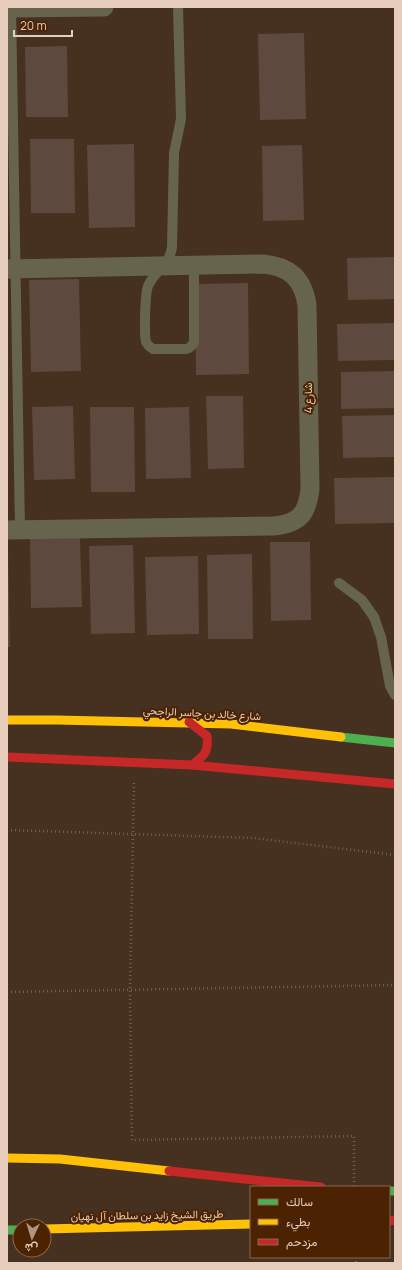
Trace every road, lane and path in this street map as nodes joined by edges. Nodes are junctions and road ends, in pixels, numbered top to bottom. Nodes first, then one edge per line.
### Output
1 (104, 7) edge
2 (178, 7) edge
3 (10, 8) edge
4 (194, 265) junction
5 (164, 266) junction
6 (11, 269) edge
7 (13, 530) edge
8 (339, 583) dead end
9 (395, 695) edge
10 (7, 720) edge
11 (189, 722) junction
12 (395, 742) edge
13 (7, 757) edge
14 (134, 762) junction
15 (192, 765) junction
16 (395, 784) edge
17 (7, 830) edge
18 (133, 833) junction
19 (395, 855) edge
20 (395, 985) edge
21 (130, 989) junction
22 (7, 992) edge
23 (7, 1158) edge
24 (312, 1186) edge
25 (354, 1186) edge
26 (250, 1224) edge
27 (52, 1229) edge

1 - 3 street
2 - 5 lane
3 - 6 lane
4 - 5 street, شارع 4
4 - 5 lane
4 - 7 street, شارع 4
5 - 6 street, شارع 4
6 - 7 lane
8 - 9 lane
10 - 11 main road, شارع خالد بن جاسر الراجحي
11 - 12 main road, شارع خالد بن جاسر الراجحي
11 - 15 main road
13 - 14 main road
14 - 15 main road
14 - 18 path
15 - 16 main road
17 - 18 path
18 - 19 path
18 - 21 path
20 - 21 path
21 - 22 path
21 - 25 path
23 - 24 main road
26 - 27 main road, طريق الشيخ زايد بن سلطان آل نهيان

